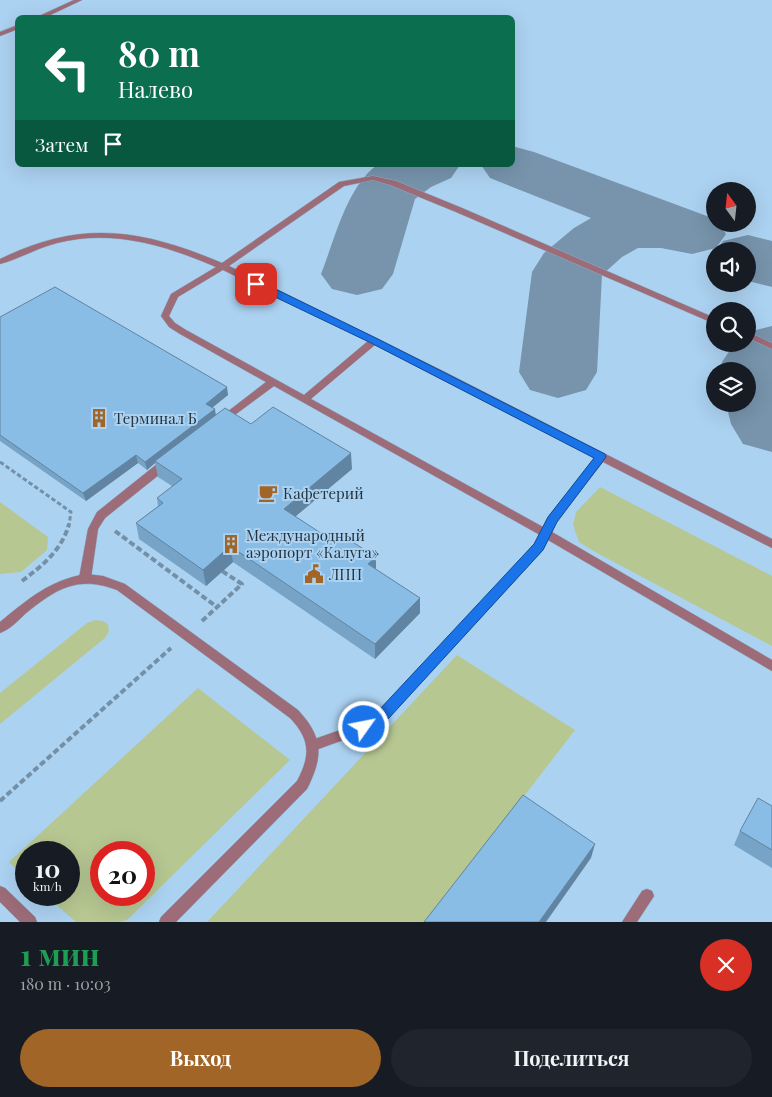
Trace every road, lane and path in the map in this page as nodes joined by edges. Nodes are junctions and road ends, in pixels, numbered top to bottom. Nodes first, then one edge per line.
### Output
1 (79, 0) edge
2 (45, 15) edge
3 (15, 27) edge
4 (0, 34) edge
5 (0, 262) edge
6 (222, 267) junction
7 (706, 317) edge
8 (756, 339) edge
9 (374, 341) junction
10 (772, 346) edge
11 (273, 382) junction
12 (305, 398) junction
13 (212, 427) edge
14 (175, 455) edge
15 (601, 457) junction
16 (0, 462) edge
17 (70, 528) junction
18 (93, 529) junction
19 (545, 533) junction
20 (772, 544) edge
21 (222, 571) dead end
22 (85, 578) junction
23 (16, 586) dead end
24 (217, 607) junction
25 (0, 628) edge
26 (185, 636) junction
27 (772, 666) edge
28 (313, 745) junction
29 (0, 802) edge
30 (0, 892) edge
31 (647, 896) dead end
32 (30, 922) edge
33 (166, 922) edge
34 (629, 922) edge

1 - 2 street
3 - 4 street
5 - 6 street
6 - 7 street
6 - 9 street
6 - 11 street
8 - 10 street
9 - 12 street
9 - 15 street
11 - 12 street
11 - 13 street
12 - 19 street
14 - 18 street
15 - 19 street
15 - 20 street
16 - 17 path
17 - 18 path
17 - 23 path
18 - 22 street
18 - 24 path
19 - 27 street
19 - 28 street
21 - 24 path
22 - 25 street
22 - 26 street
24 - 26 path
26 - 28 street
26 - 29 path
28 - 33 street
30 - 32 street
31 - 34 street

